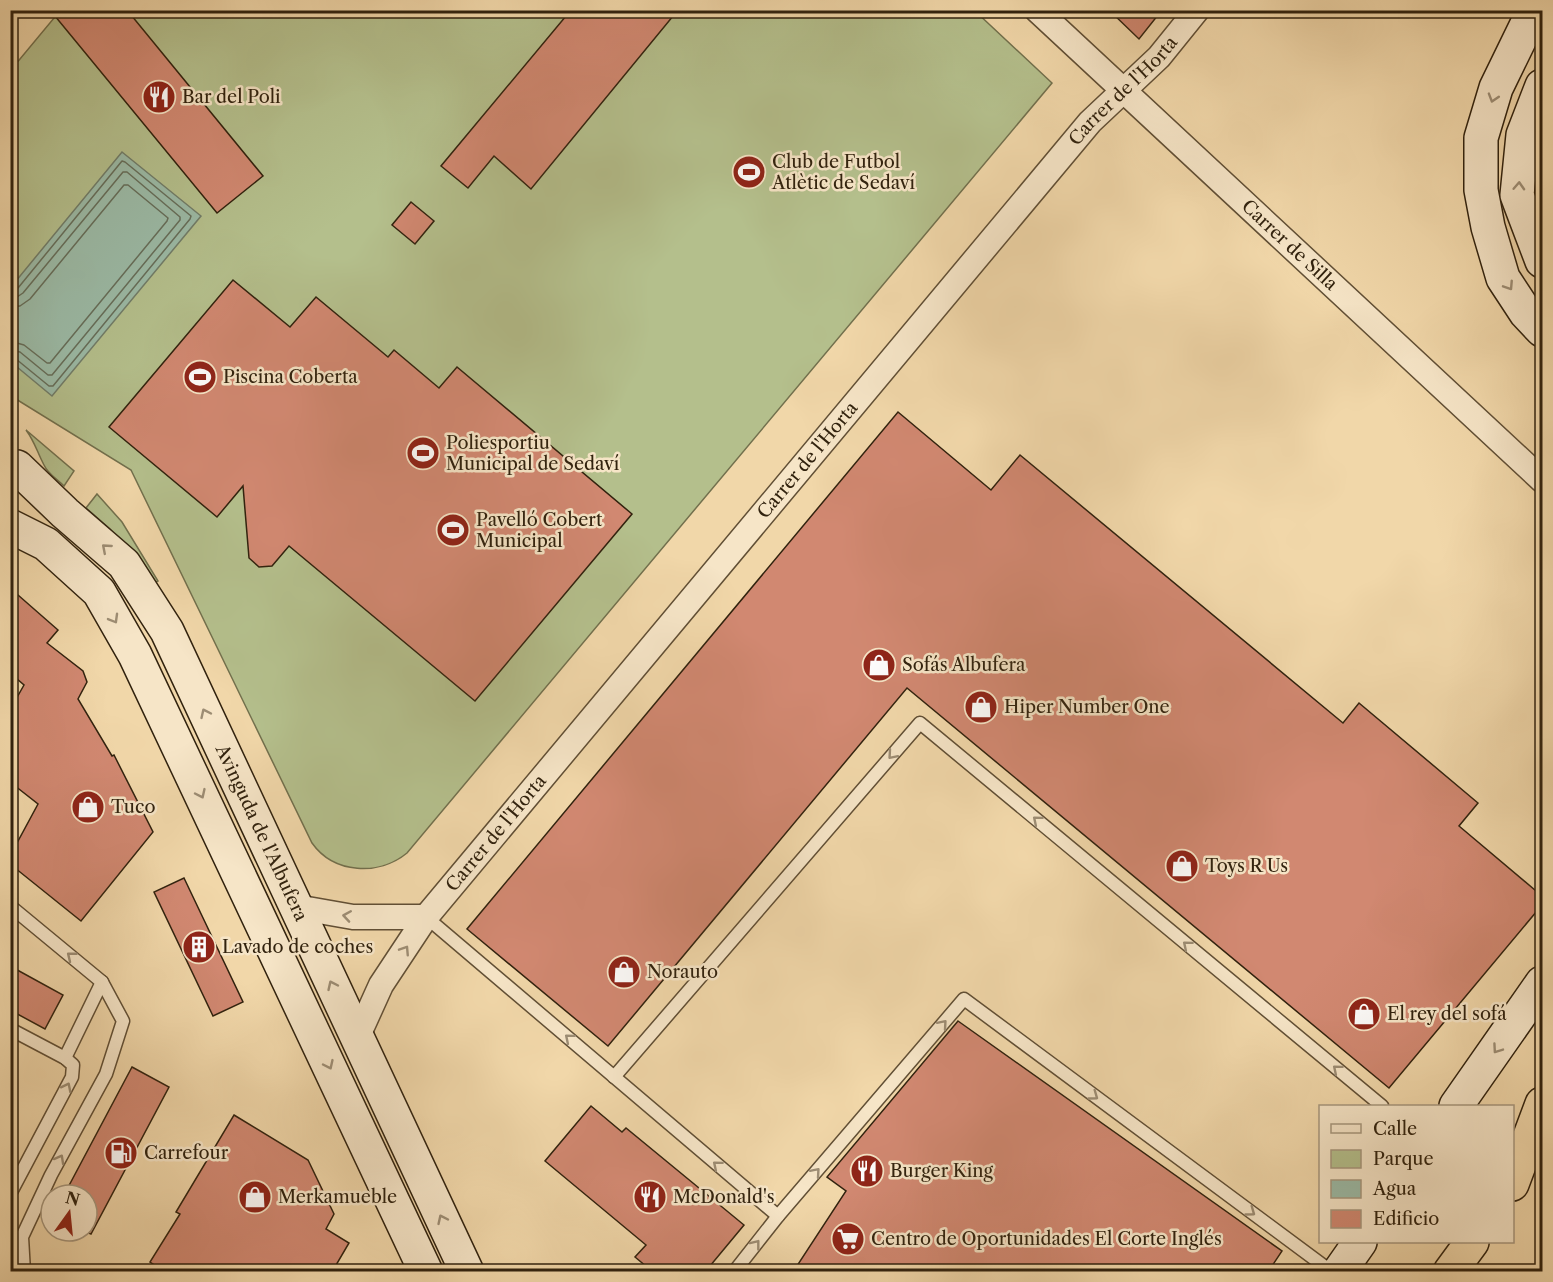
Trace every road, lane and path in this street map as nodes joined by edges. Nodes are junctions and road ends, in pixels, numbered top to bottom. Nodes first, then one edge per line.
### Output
1 (1037, 10) edge
2 (1197, 10) edge
3 (1534, 10) edge
4 (1530, 35) edge
5 (1542, 86) edge
6 (1124, 90) junction
7 (1542, 261) edge
8 (1542, 330) edge
9 (13, 469) edge
10 (1542, 480) edge
11 (10, 526) edge
12 (10, 906) edge
13 (296, 907) junction
14 (426, 917) junction
15 (102, 982) junction
16 (1542, 984) edge
17 (10, 1029) edge
18 (357, 1038) junction
19 (65, 1058) junction
20 (614, 1077) junction
21 (1542, 1104) edge
22 (1380, 1105) edge
23 (1457, 1105) edge
24 (1542, 1149) edge
25 (1514, 1180) edge
26 (1514, 1183) edge
27 (10, 1194) edge
28 (778, 1216) junction
29 (1359, 1243) edge
30 (1471, 1243) edge
31 (24, 1272) edge
32 (426, 1272) edge
33 (466, 1272) edge
34 (734, 1272) edge
35 (1332, 1272) edge
36 (1338, 1272) edge
37 (1450, 1272) edge

1 - 6 street, Carrer de Silla
2 - 6 street, Carrer de l'Horta
3 - 4 street
4 -> 8 street
7 -> 5 street
6 - 10 street, Carrer de Silla
6 - 14 street, Carrer de l'Horta
13 -> 9 street, Avinguda de l'Albufera
11 -> 32 street, Avinguda de l'Albufera
15 -> 12 lane
14 -> 13 street
18 -> 13 street, Avinguda de l'Albufera
18 -> 14 street, Carrer de l'Horta
20 -> 14 lane
15 - 19 lane
31 -> 15 lane
16 -> 23 street
17 - 19 lane
33 -> 18 street, Avinguda de l'Albufera
27 -> 19 lane
22 -> 20 lane
28 -> 20 lane
21 - 25 highway
24 - 26 highway
34 -> 28 lane
28 -> 35 lane
29 - 36 street
30 - 37 highway

